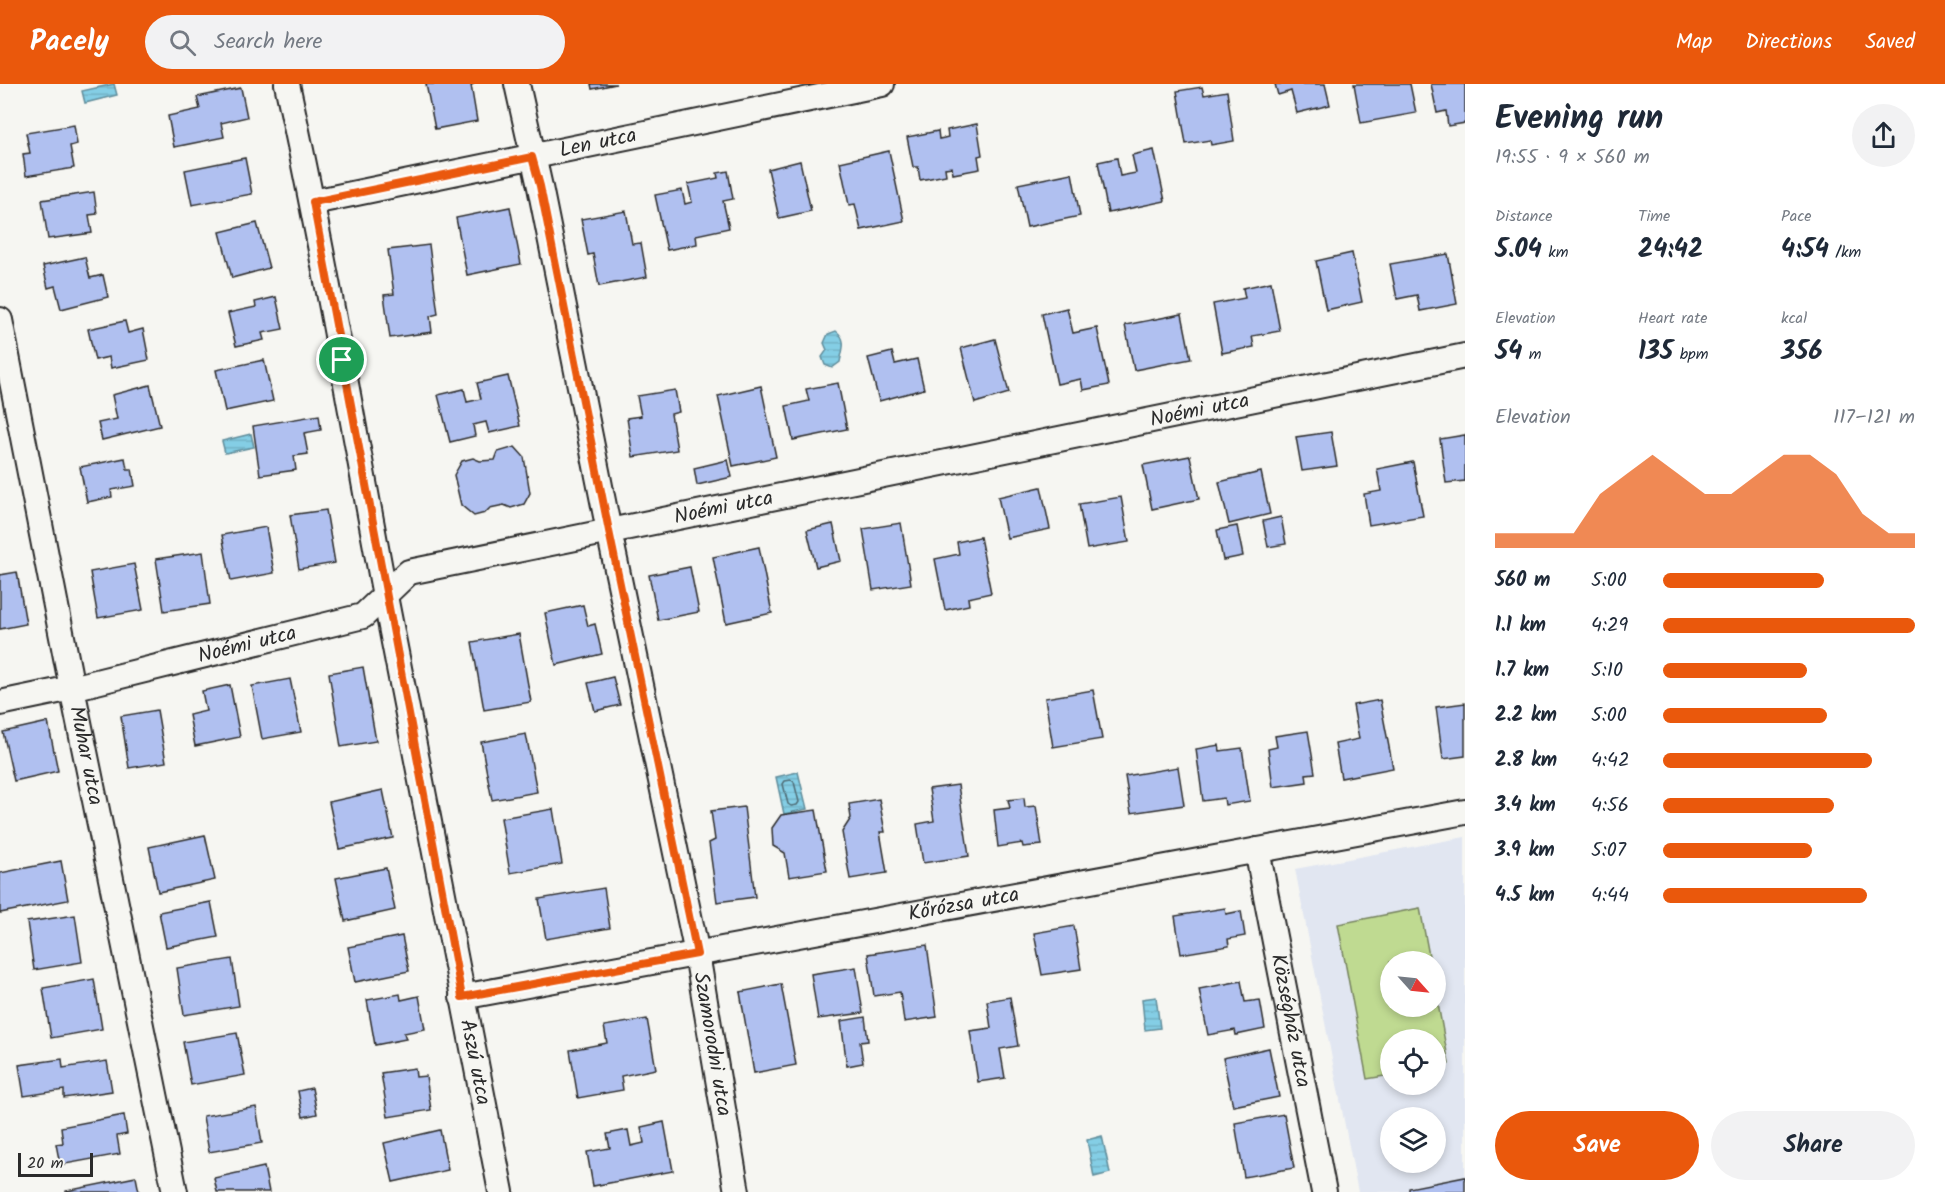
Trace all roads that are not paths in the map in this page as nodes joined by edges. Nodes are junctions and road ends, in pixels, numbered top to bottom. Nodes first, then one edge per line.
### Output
1 (287, 84) edge
2 (517, 84) edge
3 (882, 84) edge
4 (532, 157) junction
5 (313, 202) junction
6 (0, 320) edge
7 (1465, 356) edge
8 (609, 531) junction
9 (385, 595) junction
10 (72, 688) junction
11 (0, 703) edge
12 (1465, 812) edge
13 (1257, 850) junction
14 (697, 954) junction
15 (462, 997) junction
16 (175, 1192) edge
17 (501, 1192) edge
18 (737, 1192) edge
19 (1324, 1192) edge

1 - 5 street, Aszú utca
2 - 4 street, Szamorodni utca
3 - 4 street, Len utca
4 - 5 street, Len utca
4 - 8 street, Szamorodni utca
5 - 9 street, Aszú utca
6 - 10 street, Muhar utca
7 - 8 street, Noémi utca
8 - 9 street, Noémi utca
8 - 14 street, Szamorodni utca
9 - 10 street, Noémi utca
9 - 15 street, Aszú utca
10 - 11 street, Noémi utca
10 - 16 street, Muhar utca
12 - 13 street, Kőrózsa utca
13 - 14 street, Kőrózsa utca
13 - 19 street, Községház utca
14 - 15 street, Kőrózsa utca
14 - 18 street, Szamorodni utca
15 - 17 street, Aszú utca

